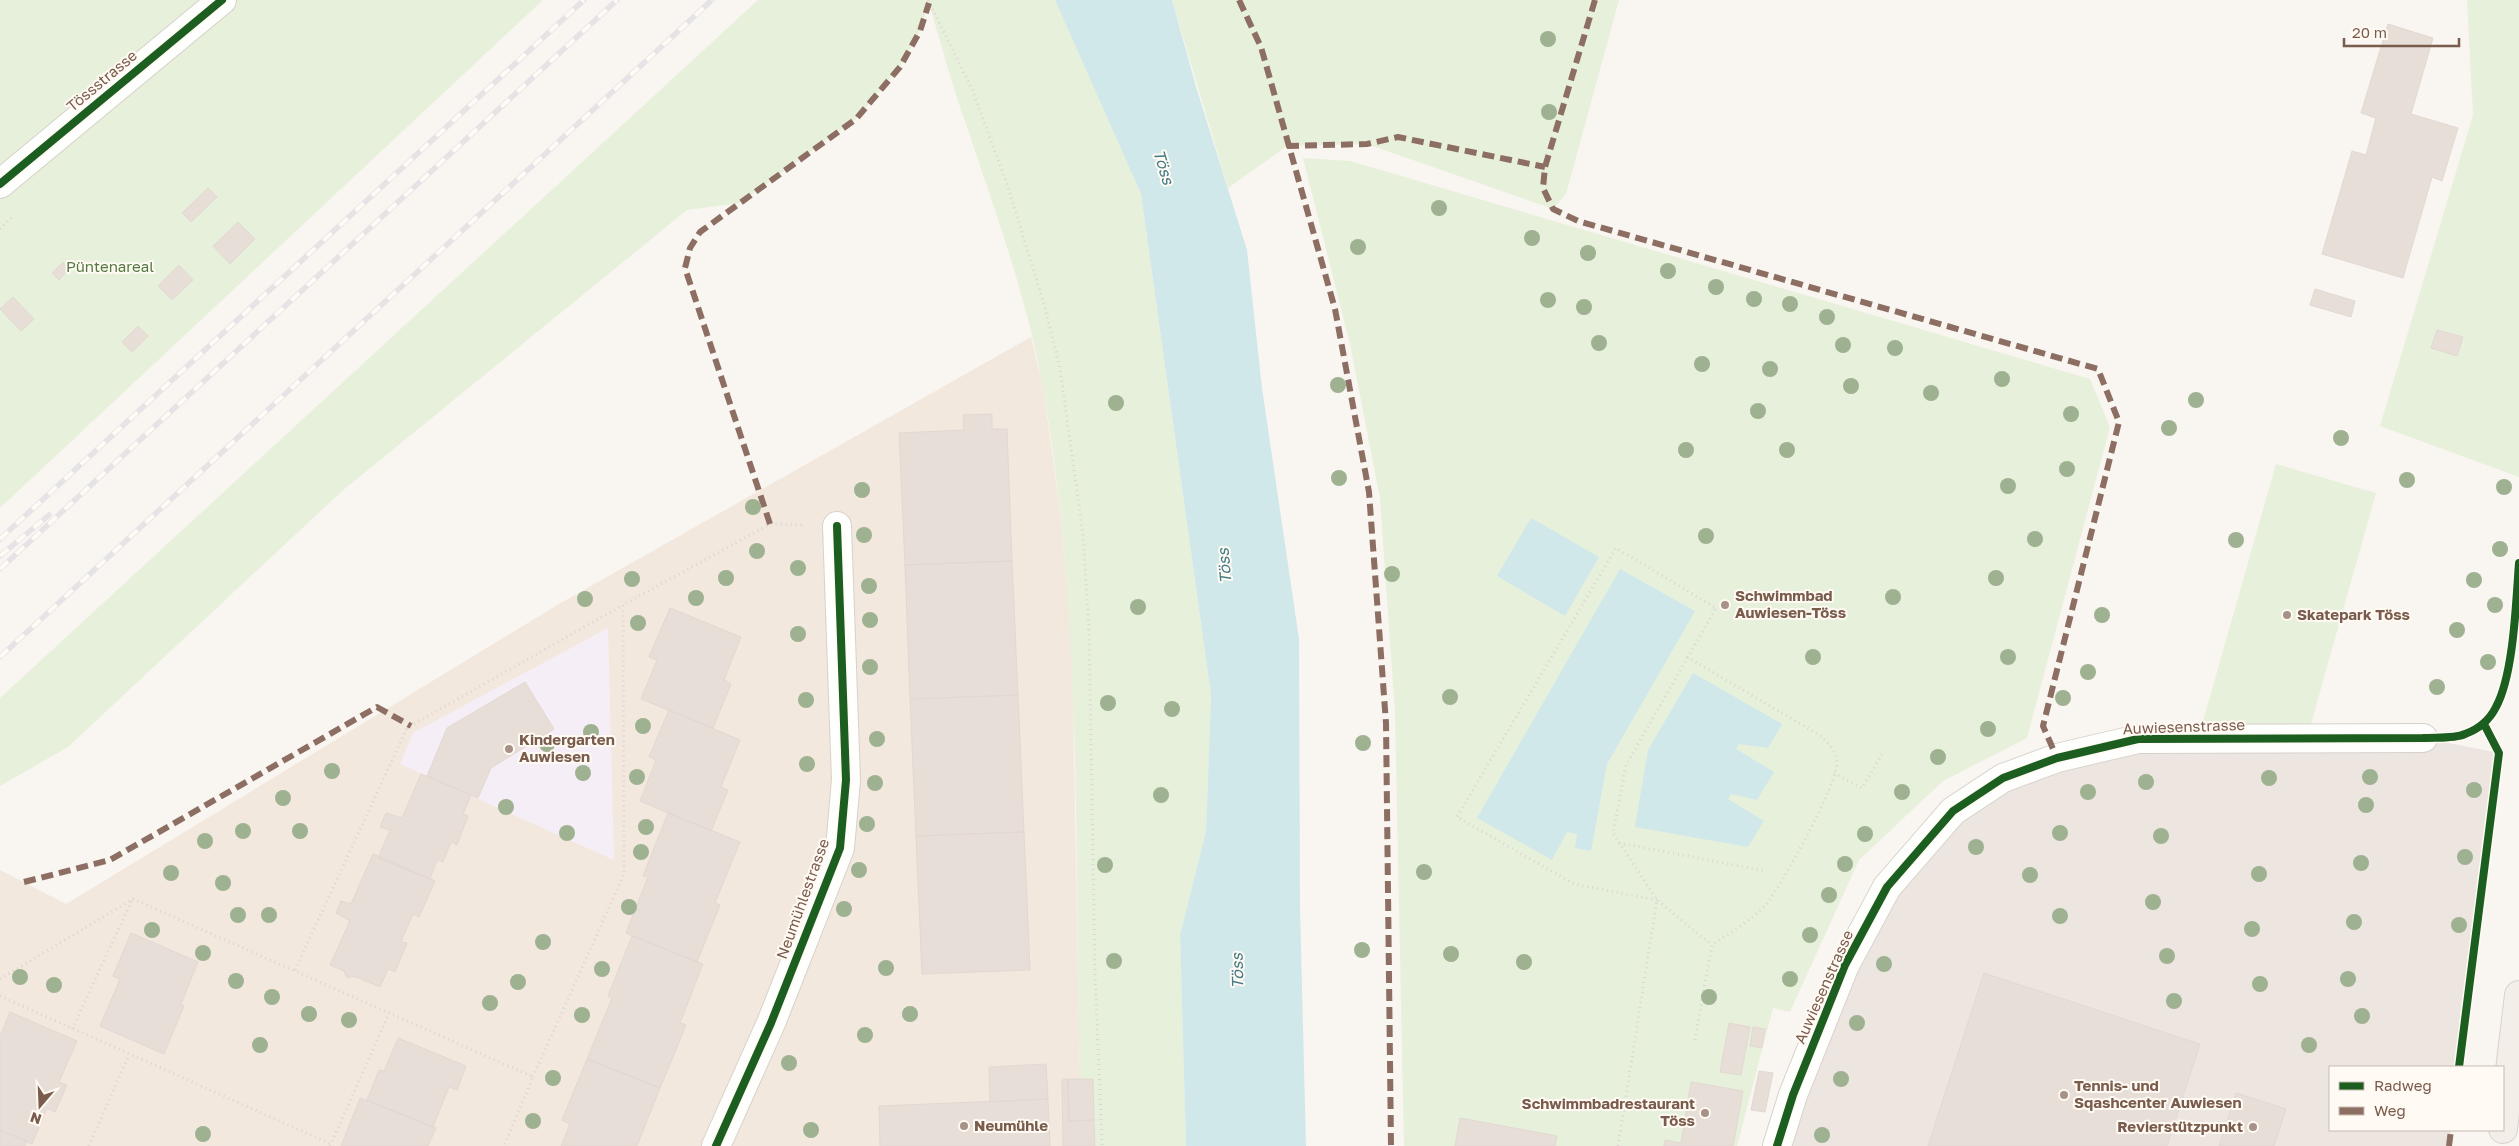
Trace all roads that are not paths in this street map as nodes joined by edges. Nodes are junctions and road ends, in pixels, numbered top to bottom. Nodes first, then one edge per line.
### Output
1 (222, 0) edge
2 (0, 184) edge
3 (838, 526) road end
4 (2423, 738) dead end
5 (2519, 995) edge
6 (2504, 1121) edge
7 (2503, 1131) edge
8 (716, 1146) edge
9 (1777, 1146) edge
10 (2501, 1146) edge

1 - 2 street, Tössstrasse
3 - 8 street, Neumühlestrasse
4 - 9 street, Auwiesenstrasse
5 - 6 main road
7 - 10 main road

